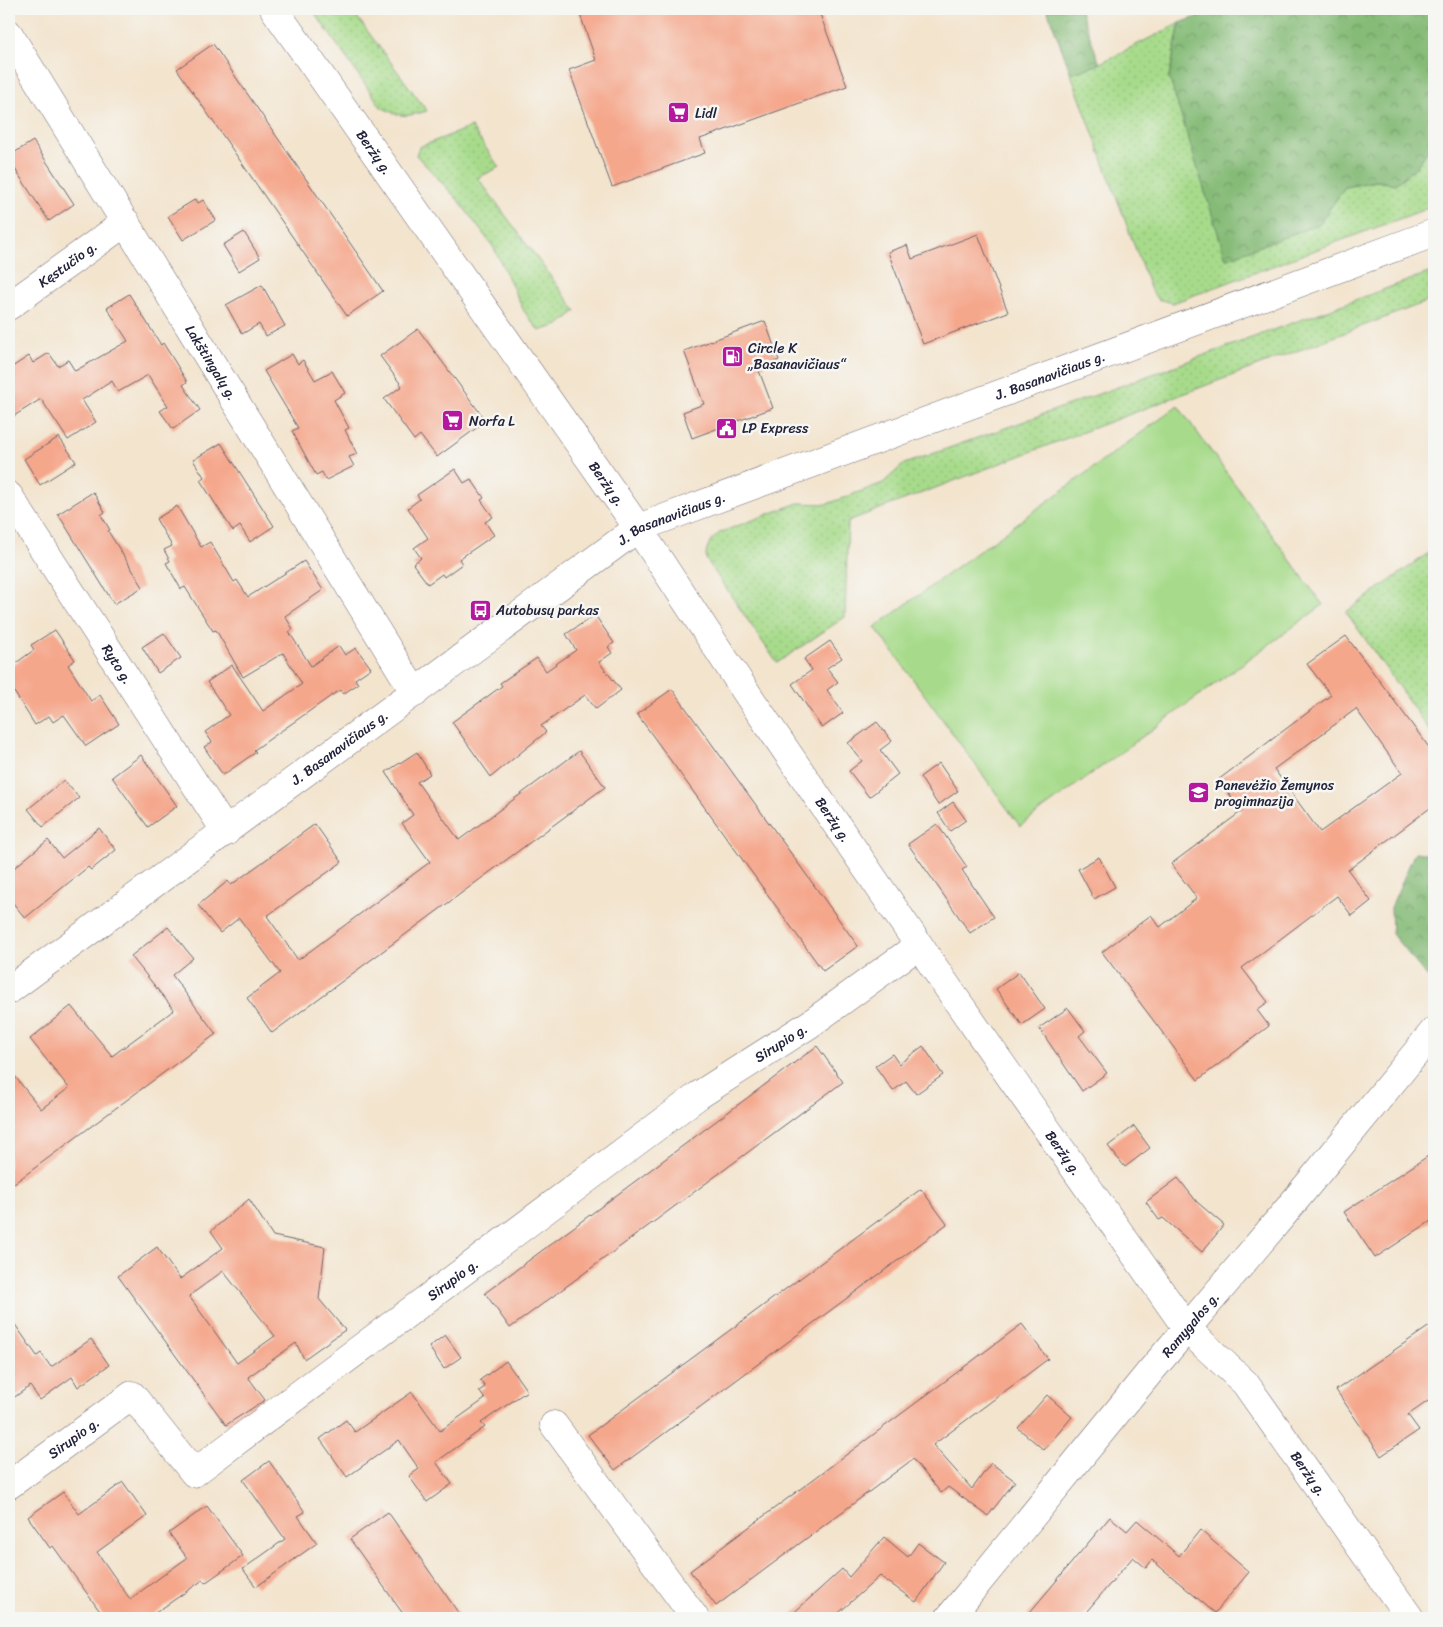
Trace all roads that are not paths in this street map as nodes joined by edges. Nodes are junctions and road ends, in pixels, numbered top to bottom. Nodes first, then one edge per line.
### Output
1 (274, 9) edge
2 (9, 34) edge
3 (126, 222) junction
4 (1434, 233) edge
5 (9, 306) edge
6 (9, 496) edge
7 (638, 528) junction
8 (415, 693) junction
9 (226, 832) junction
10 (919, 945) junction
11 (9, 990) edge
12 (1434, 1031) edge
13 (1187, 1329) junction
14 (554, 1425) dead end
15 (9, 1485) edge
16 (695, 1618) edge
17 (949, 1618) edge
18 (1410, 1618) edge

1 - 7 main road, Beržų g.
2 - 3 main road, Lakštingalų g.
3 - 5 main road, Kęstučio g.
3 - 8 main road, Lakštingalų g.
4 - 7 main road, J. Basanavičiaus g.
6 - 9 main road, Ryto g.
7 - 8 main road, J. Basanavičiaus g.
7 - 10 main road, Beržų g.
8 - 9 main road, J. Basanavičiaus g.
9 - 11 main road, J. Basanavičiaus g.
10 - 13 main road, Beržų g.
10 - 15 main road, Sirupio g.
12 - 13 main road, Ramygalos g.
13 - 17 main road, Ramygalos g.
13 - 18 main road, Beržų g.
14 - 16 main road

